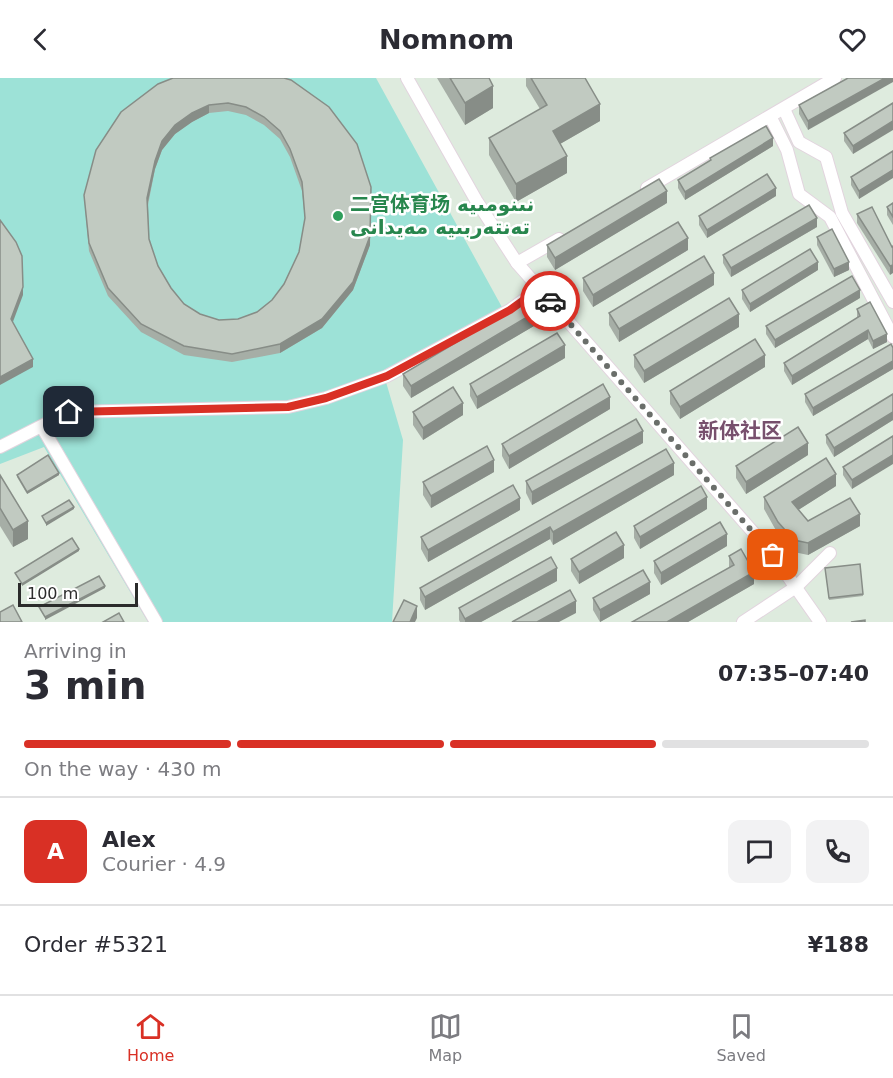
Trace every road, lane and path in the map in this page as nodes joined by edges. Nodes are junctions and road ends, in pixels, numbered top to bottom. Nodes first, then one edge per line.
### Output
1 (407, 78) edge
2 (835, 78) edge
3 (784, 109) junction
4 (771, 118) junction
5 (639, 193) edge
6 (567, 234) edge
7 (517, 263) junction
8 (539, 289) junction
9 (893, 302) edge
10 (893, 337) edge
11 (42, 428) junction
12 (0, 447) edge
13 (830, 553) dead end
14 (796, 587) junction
15 (156, 622) edge
16 (743, 622) edge
17 (820, 622) edge

1 - 7 street
2 - 3 street
3 - 4 street
3 - 9 street
4 - 5 street
4 - 10 street
6 - 7 street
7 - 8 street
8 - 11 street
8 - 14 street
11 - 12 street
11 - 15 street
13 - 14 street
14 - 16 street
14 - 17 street

